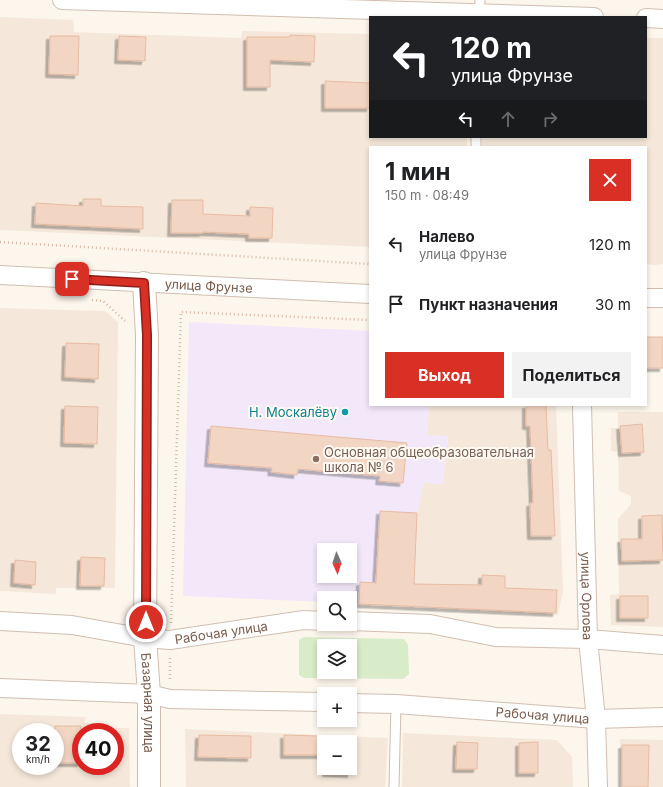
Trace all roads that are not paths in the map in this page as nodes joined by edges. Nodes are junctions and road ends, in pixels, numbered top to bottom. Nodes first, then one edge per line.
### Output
1 (62, 0) edge
2 (480, 10) edge
3 (578, 16) edge
4 (647, 18) edge
5 (663, 19) edge
6 (0, 275) edge
7 (144, 283) junction
8 (369, 294) edge
9 (647, 298) edge
10 (663, 298) edge
11 (582, 406) edge
12 (0, 621) edge
13 (317, 621) edge
14 (357, 622) edge
15 (145, 638) junction
16 (588, 639) junction
17 (663, 644) edge
18 (0, 688) edge
19 (149, 694) junction
20 (317, 702) edge
21 (357, 703) edge
22 (396, 704) junction
23 (663, 717) edge
24 (596, 719) junction
25 (149, 787) edge
26 (394, 787) edge
27 (598, 787) edge

1 - 2 street
2 - 3 street
4 - 5 street
6 - 7 street, улица Фрунзе
7 - 8 street, улица Фрунзе
7 - 15 street, Базарная улица
9 - 10 street
11 - 16 street, улица Орлова
12 - 15 street, Рабочая улица
13 - 15 street, Рабочая улица
14 - 16 street
15 - 19 street, Базарная улица
16 - 17 street
16 - 24 street, улица Орлова
18 - 19 street
19 - 20 street
19 - 25 street, Базарная улица
21 - 22 street, Рабочая улица
22 - 24 street, Рабочая улица
22 - 26 lane
23 - 24 street, Рабочая улица
24 - 27 street, улица Орлова

